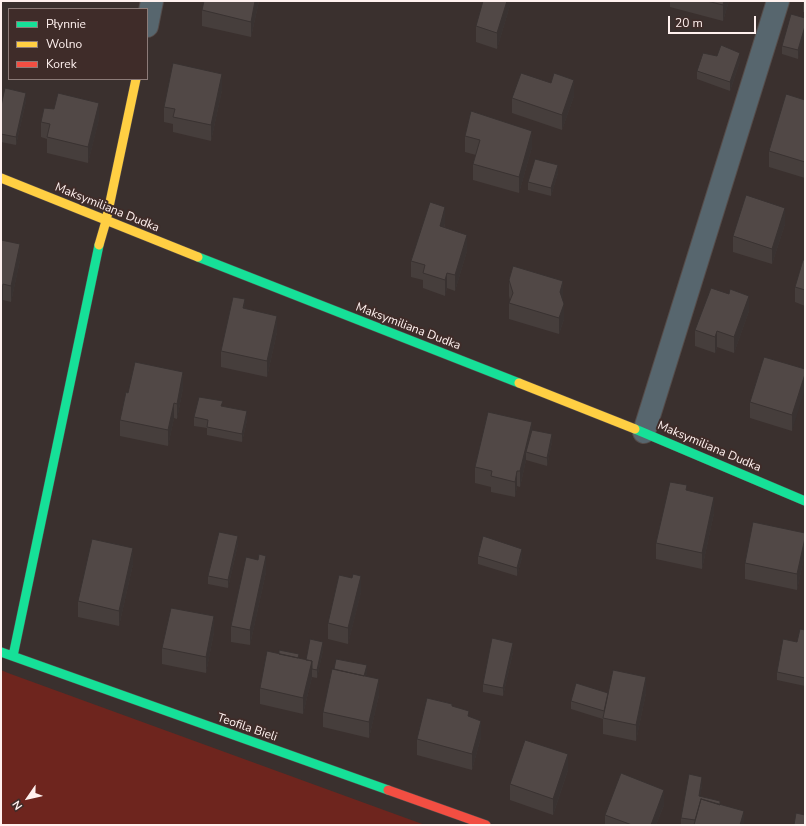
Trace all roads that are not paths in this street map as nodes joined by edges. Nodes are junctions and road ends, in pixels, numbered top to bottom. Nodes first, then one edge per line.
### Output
1 (152, 1) edge
2 (778, 1) edge
3 (148, 21) edge
4 (136, 80) edge
5 (1, 178) edge
6 (106, 221) junction
7 (644, 432) junction
8 (805, 502) edge
9 (1, 652) edge
10 (13, 656) junction
11 (486, 825) edge

1 - 3 street
2 - 7 street
4 - 6 street
5 - 6 street, Maksymiliana Dudka
6 - 7 street, Maksymiliana Dudka
6 - 10 street
7 - 8 street, Maksymiliana Dudka
9 - 10 street, Teofila Bieli
10 - 11 street, Teofila Bieli

